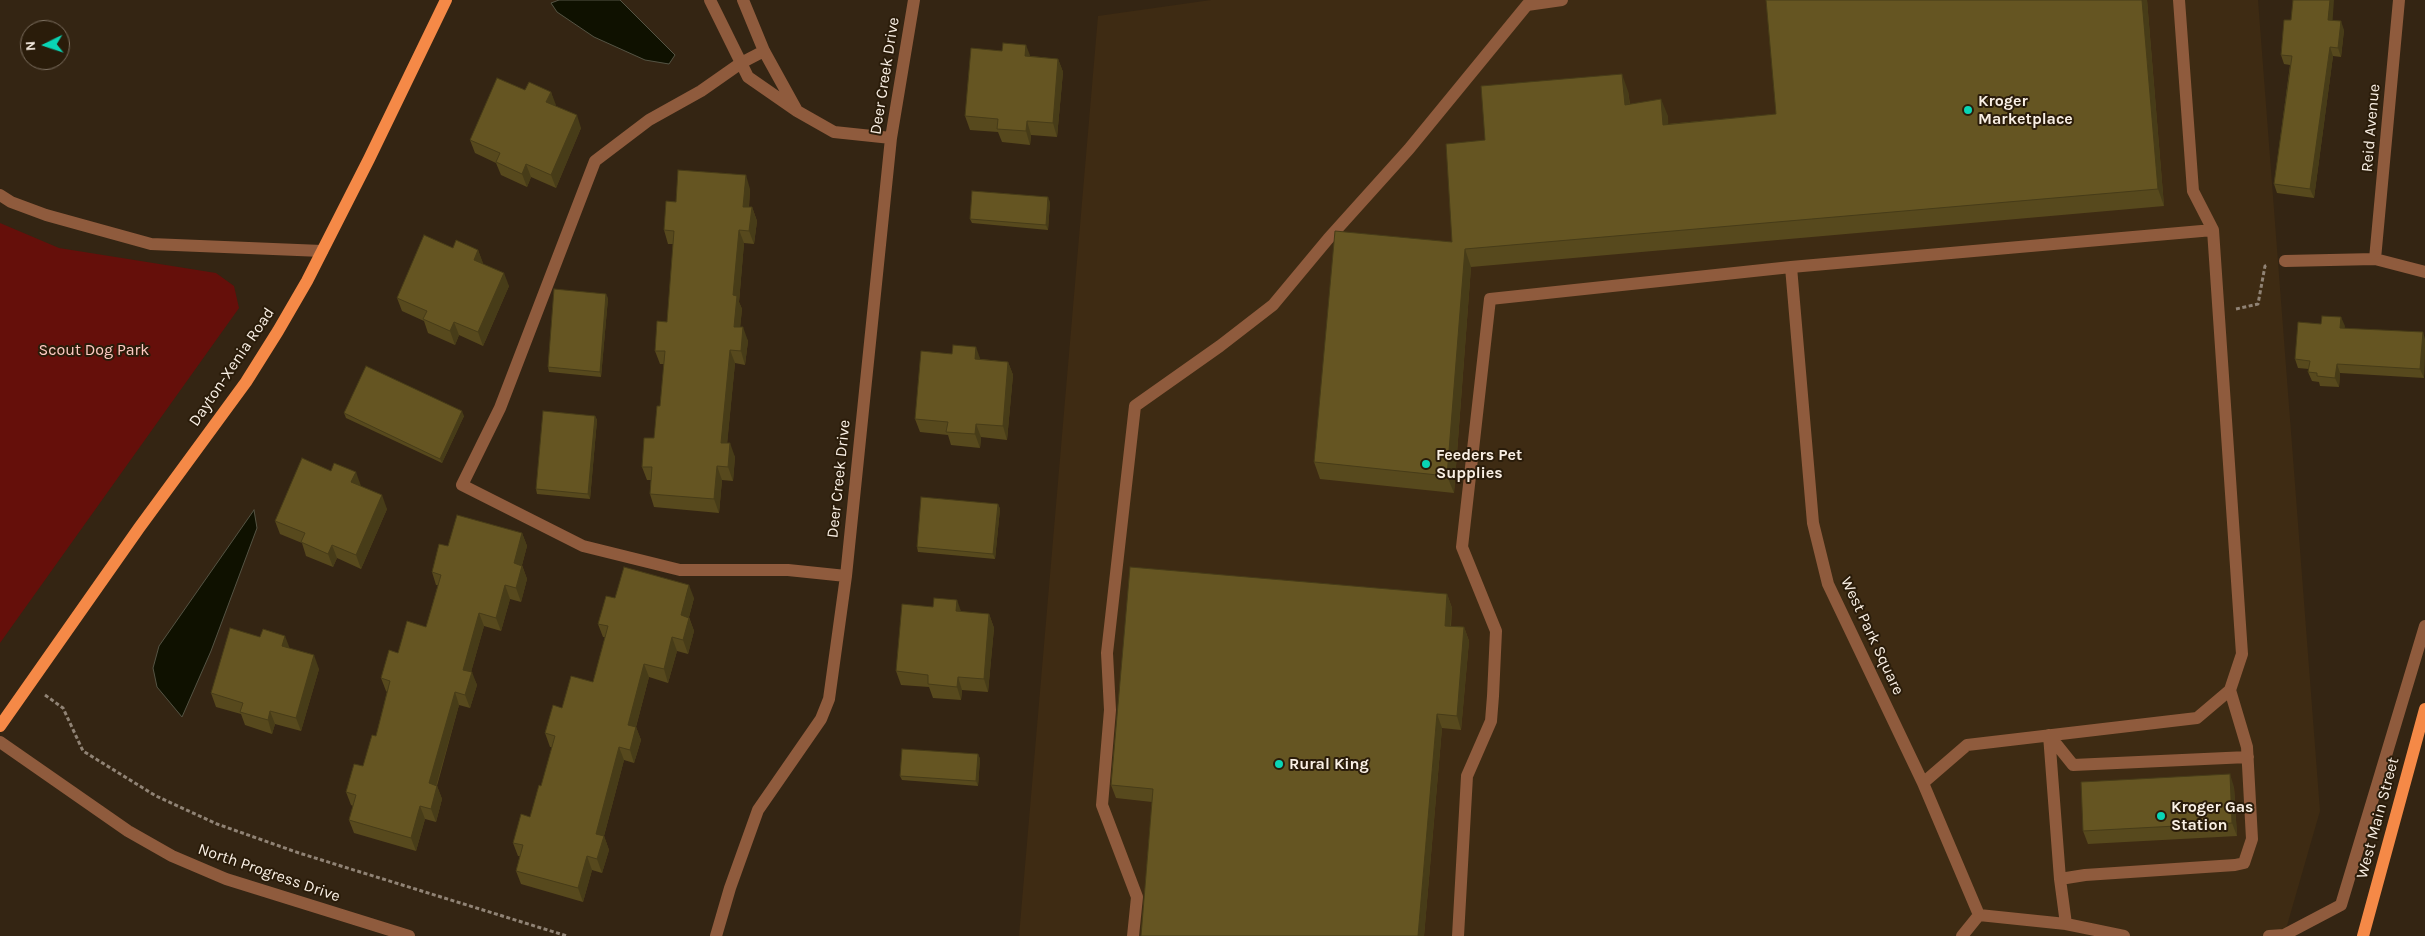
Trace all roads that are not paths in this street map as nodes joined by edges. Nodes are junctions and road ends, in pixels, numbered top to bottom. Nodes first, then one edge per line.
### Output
1 (446, 0) edge
2 (710, 0) edge
3 (742, 0) edge
4 (914, 0) edge
5 (1562, 0) edge
6 (2179, 0) edge
7 (2399, 0) edge
8 (764, 51) junction
9 (741, 62) junction
10 (797, 111) junction
11 (892, 138) junction
12 (0, 195) edge
13 (2213, 230) junction
14 (322, 250) junction
15 (2375, 259) junction
16 (2285, 261) road end
17 (1791, 267) junction
18 (2425, 272) edge
19 (846, 576) junction
20 (2425, 626) edge
21 (2230, 690) junction
22 (2425, 709) edge
23 (0, 726) edge
24 (2049, 735) junction
25 (0, 742) edge
26 (2248, 757) junction
27 (1924, 783) junction
28 (2060, 879) junction
29 (1979, 915) junction
30 (2072, 929) edge
31 (409, 936) edge
32 (716, 936) edge
33 (1133, 936) edge
34 (1458, 936) edge
35 (1962, 936) edge
36 (2124, 936) edge
37 (2269, 936) edge
38 (2363, 936) edge

1 - 14 main road, Dayton-Xenia Road
2 - 9 street
3 - 8 street
4 - 11 street, Deer Creek Drive
5 - 33 street
6 - 13 street
7 - 15 street, Reid Avenue
8 - 9 street
8 - 10 street
9 - 10 street
9 - 19 street
10 - 11 street
11 - 19 street, Deer Creek Drive
12 - 14 street
13 - 17 street
13 - 21 street
14 - 23 main road, Dayton-Xenia Road
15 - 16 street
15 - 18 street
17 - 27 street, West Park Square
17 - 34 street
19 - 32 street, Deer Creek Drive
20 - 37 street
21 - 24 street
21 - 26 street
22 - 38 main road, West Main Street
24 - 26 street
24 - 27 street
24 - 28 street
25 - 31 street, North Progress Drive
26 - 28 street
27 - 29 street, West Park Square
28 - 30 street
29 - 30 street
29 - 35 street
30 - 36 street

